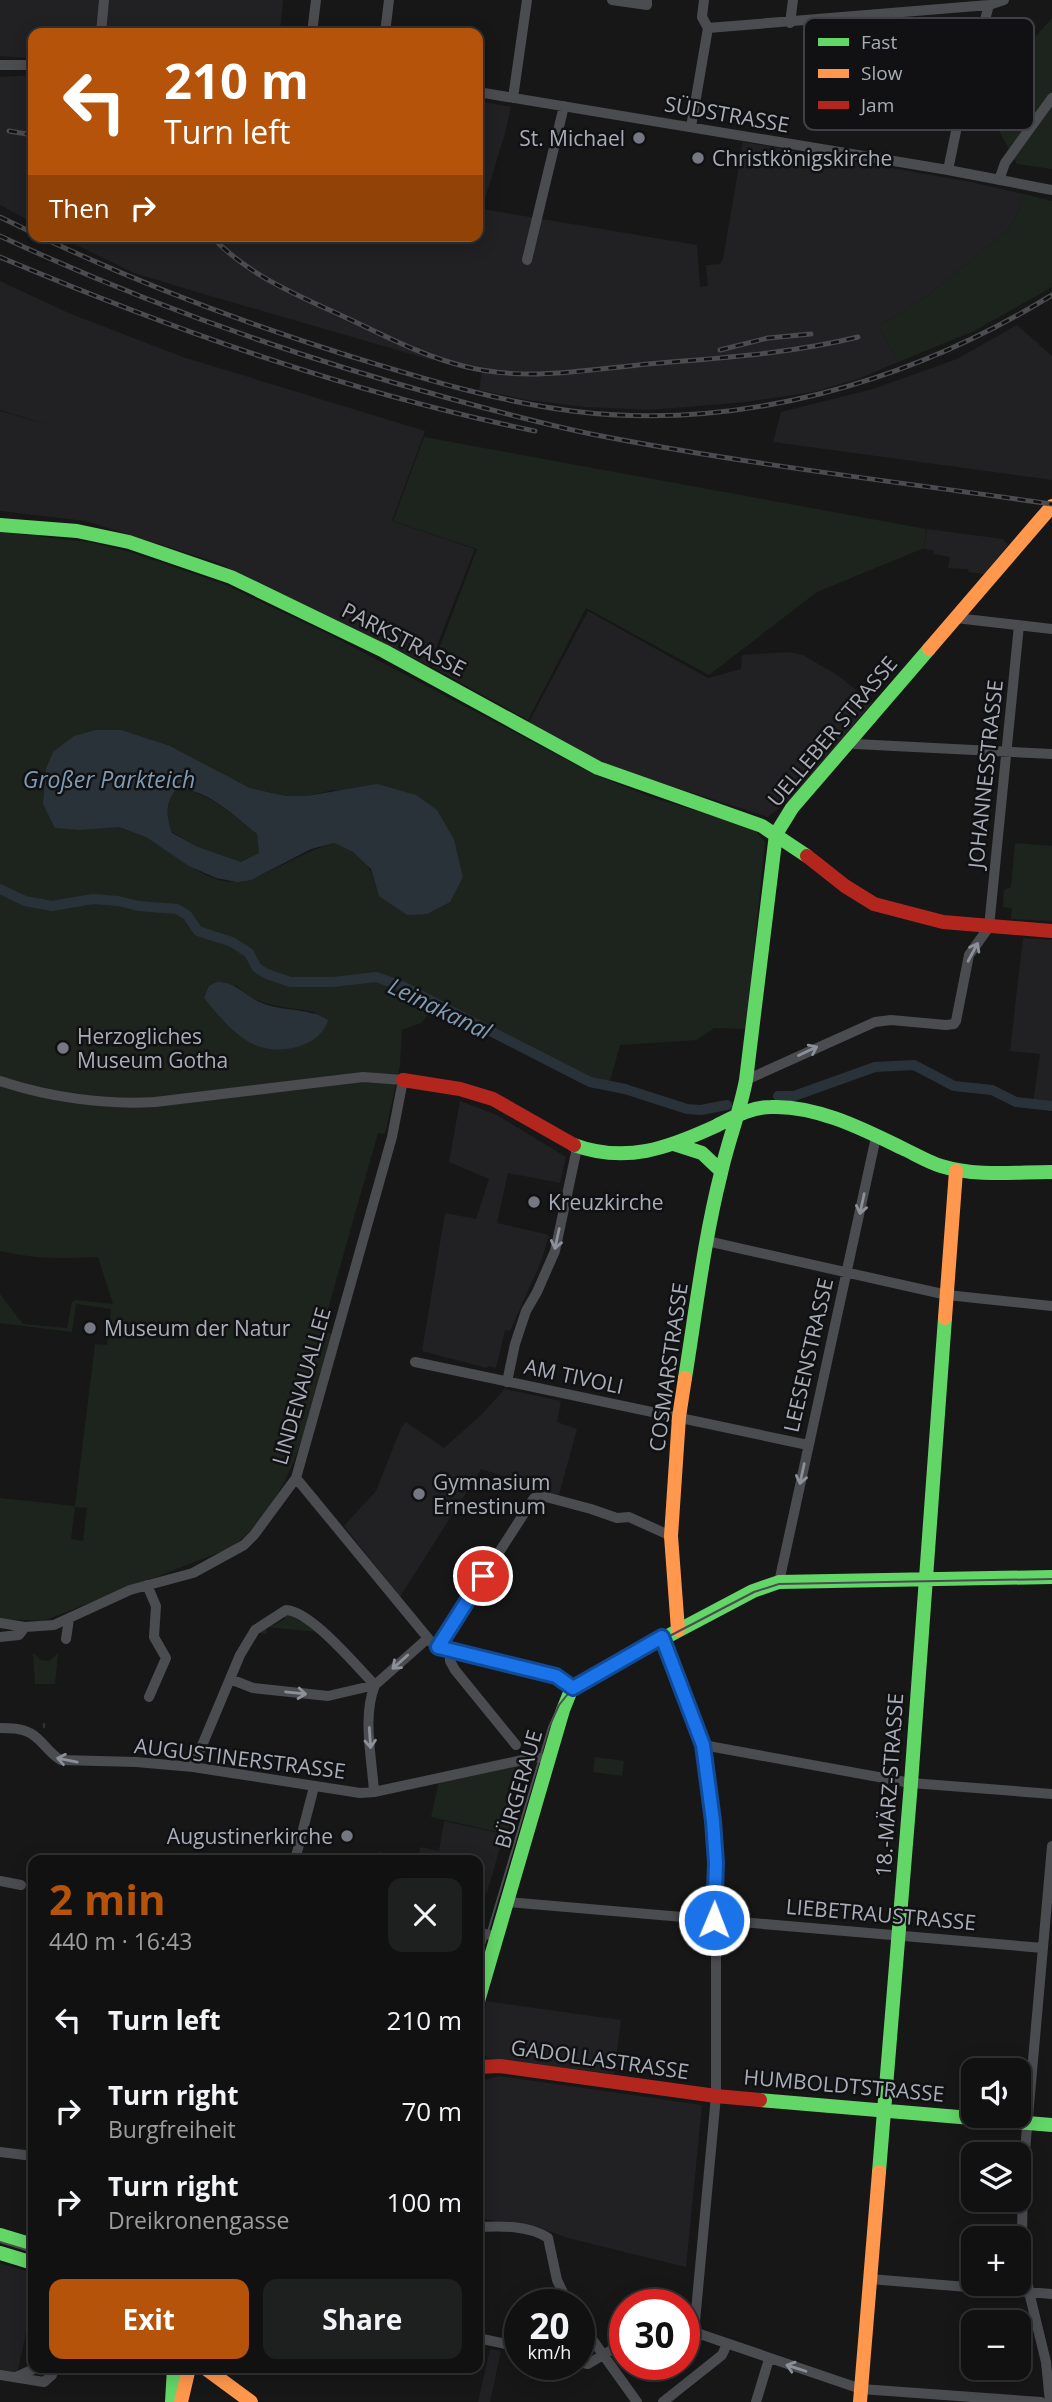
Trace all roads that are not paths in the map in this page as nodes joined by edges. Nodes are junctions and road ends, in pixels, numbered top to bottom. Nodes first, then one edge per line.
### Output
1 (104, 0) edge
2 (316, 0) edge
3 (389, 0) edge
4 (527, 0) edge
5 (612, 0) edge
6 (648, 0) edge
7 (704, 0) edge
8 (793, 0) edge
9 (1004, 0) edge
10 (978, 3) edge
11 (989, 5) junction
12 (837, 18) edge
13 (985, 18) edge
14 (804, 22) edge
15 (790, 23) junction
16 (101, 28) edge
17 (313, 28) edge
18 (386, 28) edge
19 (708, 28) junction
20 (0, 65) edge
21 (28, 65) edge
22 (483, 93) edge
23 (513, 98) junction
24 (1052, 98) edge
25 (564, 106) junction
26 (1034, 123) edge
27 (691, 127) junction
28 (956, 130) edge
29 (1029, 130) edge
30 (948, 170) junction
31 (999, 180) junction
32 (1052, 190) edge
33 (527, 260) dead end
34 (1052, 506) edge
35 (0, 525) edge
36 (956, 618) junction
37 (1019, 625) junction
38 (1052, 629) edge
39 (850, 741) junction
40 (1007, 752) junction
41 (1052, 754) edge
42 (776, 834) junction
43 (989, 927) junction
44 (1052, 930) edge
45 (403, 1080) junction
46 (746, 1080) junction
47 (0, 1081) edge
48 (738, 1115) junction
49 (876, 1137) junction
50 (674, 1144) junction
51 (577, 1148) junction
52 (721, 1171) junction
53 (957, 1171) junction
54 (1052, 1172) edge
55 (707, 1241) junction
56 (846, 1273) junction
57 (947, 1294) junction
58 (1052, 1306) edge
59 (415, 1362) dead end
60 (507, 1382) junction
61 (679, 1417) junction
62 (808, 1445) junction
63 (296, 1478) junction
64 (671, 1536) junction
65 (1052, 1577) edge
66 (926, 1579) junction
67 (779, 1582) junction
68 (147, 1585) junction
69 (69, 1619) junction
70 (0, 1623) edge
71 (678, 1630) junction
72 (26, 1633) junction
73 (0, 1637) edge
74 (662, 1637) junction
75 (66, 1639) dead end
76 (426, 1639) junction
77 (438, 1647) junction
78 (450, 1651) junction
79 (230, 1679) junction
80 (374, 1685) junction
81 (573, 1688) junction
82 (149, 1697) dead end
83 (0, 1728) edge
84 (516, 1745) dead end
85 (703, 1745) junction
86 (548, 1760) junction
87 (195, 1767) junction
88 (911, 1783) junction
89 (314, 1787) junction
90 (374, 1791) junction
91 (1052, 1794) edge
92 (1052, 1846) edge
93 (296, 1855) edge
94 (0, 1881) edge
95 (21, 1885) dead end
96 (507, 1902) junction
97 (714, 1920) junction
98 (483, 1933) edge
99 (899, 1934) junction
100 (497, 1937) junction
101 (1043, 1948) junction
102 (483, 1984) edge
103 (483, 2067) edge
104 (1031, 2088) edge
105 (716, 2096) junction
106 (884, 2110) junction
107 (961, 2117) edge
108 (1031, 2123) edge
109 (1052, 2125) edge
110 (1028, 2128) edge
111 (0, 2152) edge
112 (28, 2155) edge
113 (1023, 2226) edge
114 (483, 2227) edge
115 (0, 2235) edge
116 (28, 2243) edge
117 (0, 2253) edge
118 (28, 2261) edge
119 (870, 2279) junction
120 (961, 2286) edge
121 (561, 2289) edge
122 (694, 2289) edge
123 (1031, 2292) edge
124 (1052, 2294) edge
125 (1031, 2296) edge
126 (700, 2336) edge
127 (483, 2339) edge
128 (504, 2344) edge
129 (727, 2344) junction
130 (595, 2346) edge
131 (609, 2351) edge
132 (601, 2355) junction
133 (595, 2359) edge
134 (769, 2359) junction
135 (28, 2373) edge
136 (52, 2373) edge
137 (174, 2373) edge
138 (188, 2373) edge
139 (212, 2373) edge
140 (0, 2375) edge
141 (14, 2377) junction
142 (860, 2395) edge
143 (172, 2402) edge
144 (181, 2402) edge
145 (251, 2402) edge
146 (637, 2402) edge
147 (663, 2402) edge
148 (756, 2402) edge
149 (1041, 2402) edge
150 (1050, 2402) edge

1 - 16 street
2 - 17 street
3 - 18 street
4 - 23 street
5 - 6 street
7 - 19 street
8 - 15 street
9 - 11 street
10 - 11 street
10 - 12 street
11 - 13 street
14 - 15 street
15 - 19 street
19 - 27 street
20 - 21 street
22 - 23 street, SÜDSTRASSE
23 - 25 street, SÜDSTRASSE
24 - 26 street
25 - 27 street, SÜDSTRASSE
25 - 33 street
27 - 30 street, SÜDSTRASSE
28 - 30 street
29 - 31 street
30 - 31 street, SÜDSTRASSE
31 - 32 street, SÜDSTRASSE
34 - 36 street, UELLEBER STRASSE
35 - 42 street, PARKSTRASSE
36 - 37 street
36 - 39 street, UELLEBER STRASSE
37 - 38 street
37 - 40 street, JOHANNESSTRASSE
39 - 40 street
39 - 42 street, UELLEBER STRASSE
40 - 41 street
40 - 43 street, JOHANNESSTRASSE
42 - 43 street, PARKSTRASSE
42 - 46 street, UELLEBER STRASSE
43 - 44 street, PARKSTRASSE
46 -> 43 street
45 - 47 street
45 - 51 street
45 - 63 street, LINDENAUALLEE
46 - 48 street, UELLEBER STRASSE
48 - 49 street
48 - 50 street
48 - 52 street, COSMARSTRASSE
49 - 53 street
49 -> 56 street, LEESENSTRASSE
50 - 51 street
50 - 52 street
51 -> 60 street
52 - 55 street, COSMARSTRASSE
53 - 54 street
53 - 57 street, 18.-MÄRZ-STRASSE
55 - 56 street
55 - 61 street, COSMARSTRASSE
56 - 57 street
56 - 62 street, LEESENSTRASSE
57 - 58 street
57 - 66 street, 18.-MÄRZ-STRASSE
59 - 60 street, AM TIVOLI
60 - 61 street, AM TIVOLI
61 - 62 street, AM TIVOLI
61 - 64 street, COSMARSTRASSE
62 -> 67 street, LEESENSTRASSE
63 - 68 street, LINDENAUALLEE
63 - 76 street
64 - 71 street, COSMARSTRASSE
64 - 77 street
65 - 66 street
66 - 67 street
66 - 88 street, 18.-MÄRZ-STRASSE
67 - 71 street
68 - 69 street, LINDENAUALLEE
68 - 82 street
69 - 72 street, LINDENAUALLEE
69 - 75 street
70 - 72 street
71 - 74 street
72 - 73 street
74 - 81 street
74 - 85 street
76 - 77 street
76 -> 80 street
77 - 78 street
78 - 81 street
78 - 84 street
79 -> 80 street
79 - 80 street
79 - 87 street
80 -> 90 street
81 - 86 street, BÜRGERAUE
87 -> 83 street, AUGUSTINERSTRASSE
85 - 88 street
85 - 97 street
86 - 90 street, AUGUSTINERSTRASSE
86 - 96 street, BÜRGERAUE
87 - 89 street, AUGUSTINERSTRASSE
88 - 91 street
88 - 99 street, 18.-MÄRZ-STRASSE
89 - 90 street, AUGUSTINERSTRASSE
89 - 93 street
92 - 101 street
94 - 95 street
96 - 97 street, LIEBETRAUSTRASSE
96 - 100 street, BÜRGERAUE
97 - 99 street, LIEBETRAUSTRASSE
97 - 105 street
98 - 100 street
99 - 101 street, LIEBETRAUSTRASSE
99 - 106 street, 18.-MÄRZ-STRASSE
100 - 102 street, BÜRGERAUE
101 - 104 street
103 - 105 street, GADOLLASTRASSE
105 - 106 street, HUMBOLDTSTRASSE
105 - 122 street
106 - 107 street, HUMBOLDTSTRASSE
106 - 119 street, 18.-MÄRZ-STRASSE
108 - 109 street, HUMBOLDTSTRASSE
110 - 113 street
111 - 112 street
114 - 121 street
115 - 116 street
117 - 118 street
119 - 120 street
119 - 142 street, 18.-MÄRZ-STRASSE
123 - 124 street
125 - 150 street
126 - 129 street
127 - 128 street
129 - 134 street
129 - 147 street
130 - 132 street
131 - 132 street
132 - 133 street
132 - 146 street
142 -> 134 street
134 - 148 street
135 - 141 street
136 - 141 street
137 - 143 street
138 - 144 street
139 - 145 street
140 - 141 street
142 - 149 street

